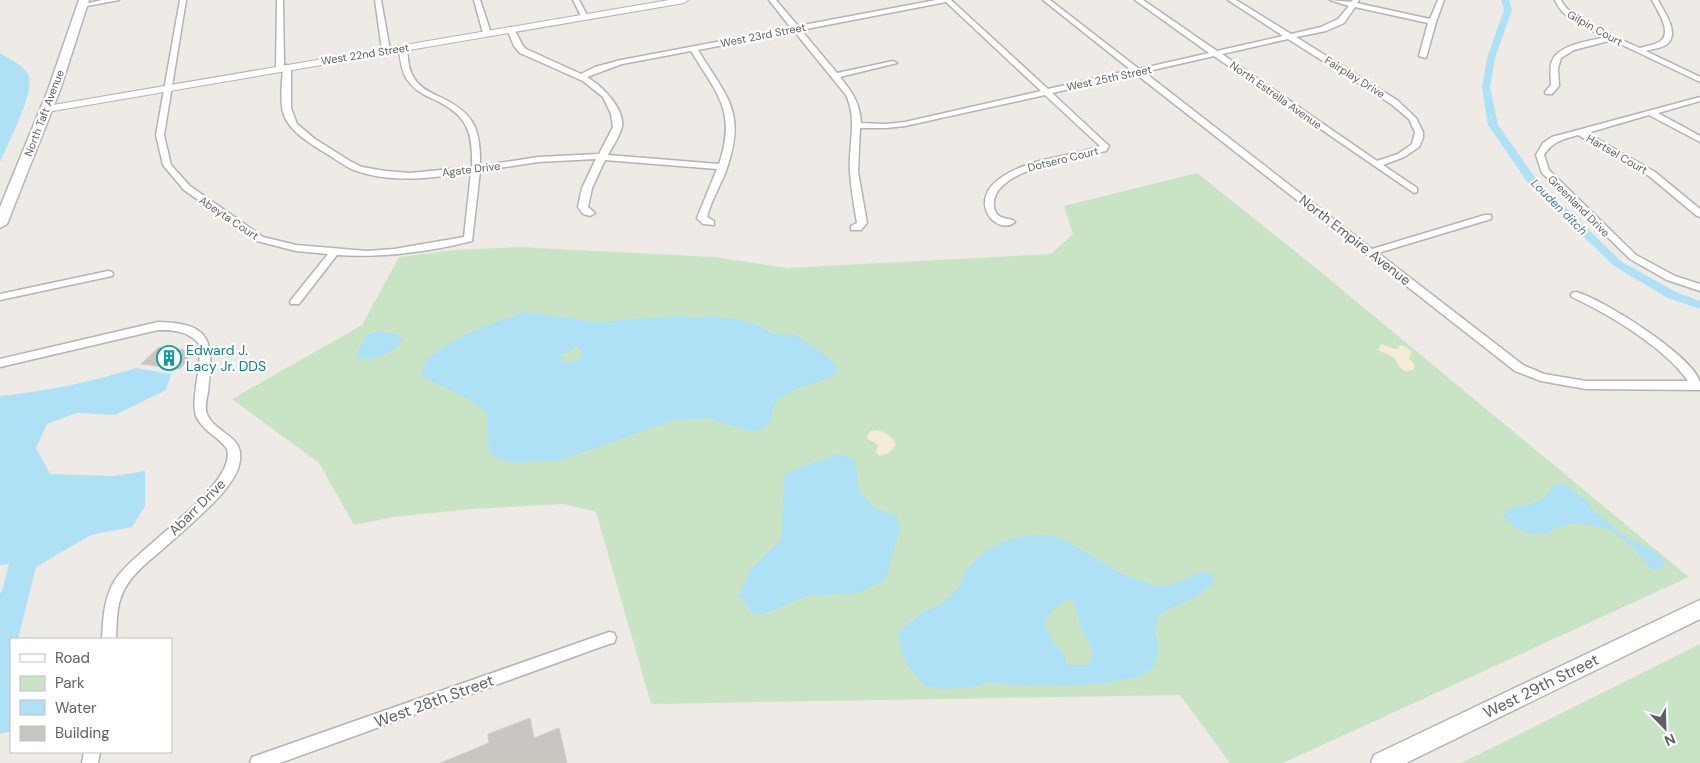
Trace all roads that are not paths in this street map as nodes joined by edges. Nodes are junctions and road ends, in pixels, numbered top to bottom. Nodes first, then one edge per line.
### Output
1 (116, 0) edge
2 (183, 0) edge
3 (280, 0) edge
4 (378, 0) edge
5 (477, 0) edge
6 (576, 0) edge
7 (684, 0) edge
8 (772, 0) edge
9 (947, 0) edge
10 (1046, 0) edge
11 (1138, 0) edge
12 (1231, 0) edge
13 (1333, 0) edge
14 (1441, 0) edge
15 (1558, 0) edge
16 (1654, 0) edge
17 (670, 1) edge
18 (1354, 2) edge
19 (83, 3) edge
20 (584, 17) junction
21 (1432, 22) junction
22 (794, 29) junction
23 (511, 30) junction
24 (487, 34) junction
25 (1290, 36) junction
26 (1612, 38) junction
27 (403, 48) junction
28 (693, 48) junction
29 (386, 50) junction
30 (1638, 51) junction
31 (1216, 53) junction
32 (1423, 56) dead end
33 (893, 63) dead end
34 (284, 68) junction
35 (1138, 72) junction
36 (834, 76) junction
37 (581, 77) junction
38 (1700, 80) edge
39 (168, 88) junction
40 (1046, 92) junction
41 (1549, 92) dead end
42 (1700, 99) edge
43 (47, 109) junction
44 (1650, 113) junction
45 (855, 125) junction
46 (1579, 132) junction
47 (1700, 139) edge
48 (602, 158) junction
49 (1376, 164) junction
50 (722, 167) junction
51 (475, 169) junction
52 (1414, 190) dead end
53 (590, 213) dead end
54 (1700, 214) edge
55 (1488, 217) dead end
56 (1010, 222) dead end
57 (711, 223) dead end
58 (0, 224) edge
59 (854, 228) dead end
60 (334, 252) junction
61 (1371, 252) junction
62 (108, 274) dead end
63 (1700, 288) edge
64 (1576, 295) dead end
65 (0, 298) edge
66 (295, 302) dead end
67 (0, 363) edge
68 (1698, 386) edge
69 (1700, 609) edge
70 (109, 638) edge
71 (609, 638) dead end
72 (258, 763) edge
73 (1382, 763) edge

1 - 19 street
2 - 39 street, Abeyta Court
3 - 34 street, Agate Drive
4 - 29 street
5 - 24 street
6 - 20 street
7 - 17 street, West 22nd Street
8 - 22 street
9 - 22 street, West 23rd Street
9 - 40 street
10 - 35 street, North Empire Avenue
11 - 31 street, North Estrella Avenue
12 - 25 street, Fairplay Drive
13 - 18 street
14 - 21 street
15 - 26 street, Gilpin Court
16 - 30 street
17 - 20 street, West 22nd Street
18 - 21 street
18 - 25 street, West 25th Street
19 - 43 main road, North Taft Avenue
20 - 23 street, West 22nd Street
21 - 32 street
22 - 28 street, West 23rd Street
22 - 36 street
23 - 24 street, West 22nd Street
23 - 37 street
24 - 27 street, West 22nd Street
25 - 31 street, West 25th Street
25 - 49 street, Fairplay Drive
26 - 30 street, Gilpin Court
26 - 41 street
27 - 29 street, West 22nd Street
27 - 51 street
28 - 37 street, West 23rd Street
28 - 50 street
29 - 34 street, West 22nd Street
30 - 38 street, Gilpin Court
31 - 35 street, West 25th Street
31 - 49 street, North Estrella Avenue
33 - 36 street
34 - 39 street, West 22nd Street
34 - 51 street, Agate Drive
35 - 40 street, West 25th Street
35 - 61 street, North Empire Avenue
36 - 45 street
37 - 48 street
39 - 43 street, West 22nd Street
39 - 60 street, Abeyta Court
40 - 45 street, West 25th Street
40 - 56 street, Dotsero Court
42 - 44 street, Greenland Drive
43 - 58 main road, North Taft Avenue
44 - 46 street, Greenland Drive
44 - 47 street
45 - 59 street
46 - 54 street, Hartsel Court
46 - 63 street, Greenland Drive
48 - 50 street, Agate Drive
48 - 51 street, Agate Drive
48 - 53 street
49 - 52 street, North Estrella Avenue
50 - 57 street
51 - 60 street, Abeyta Court
55 - 61 street
60 - 66 street
61 - 68 street, North Empire Avenue
62 - 65 street
64 - 68 street
67 - 70 street, Abarr Drive
69 - 73 main road, West 29th Street
71 - 72 street, West 28th Street

